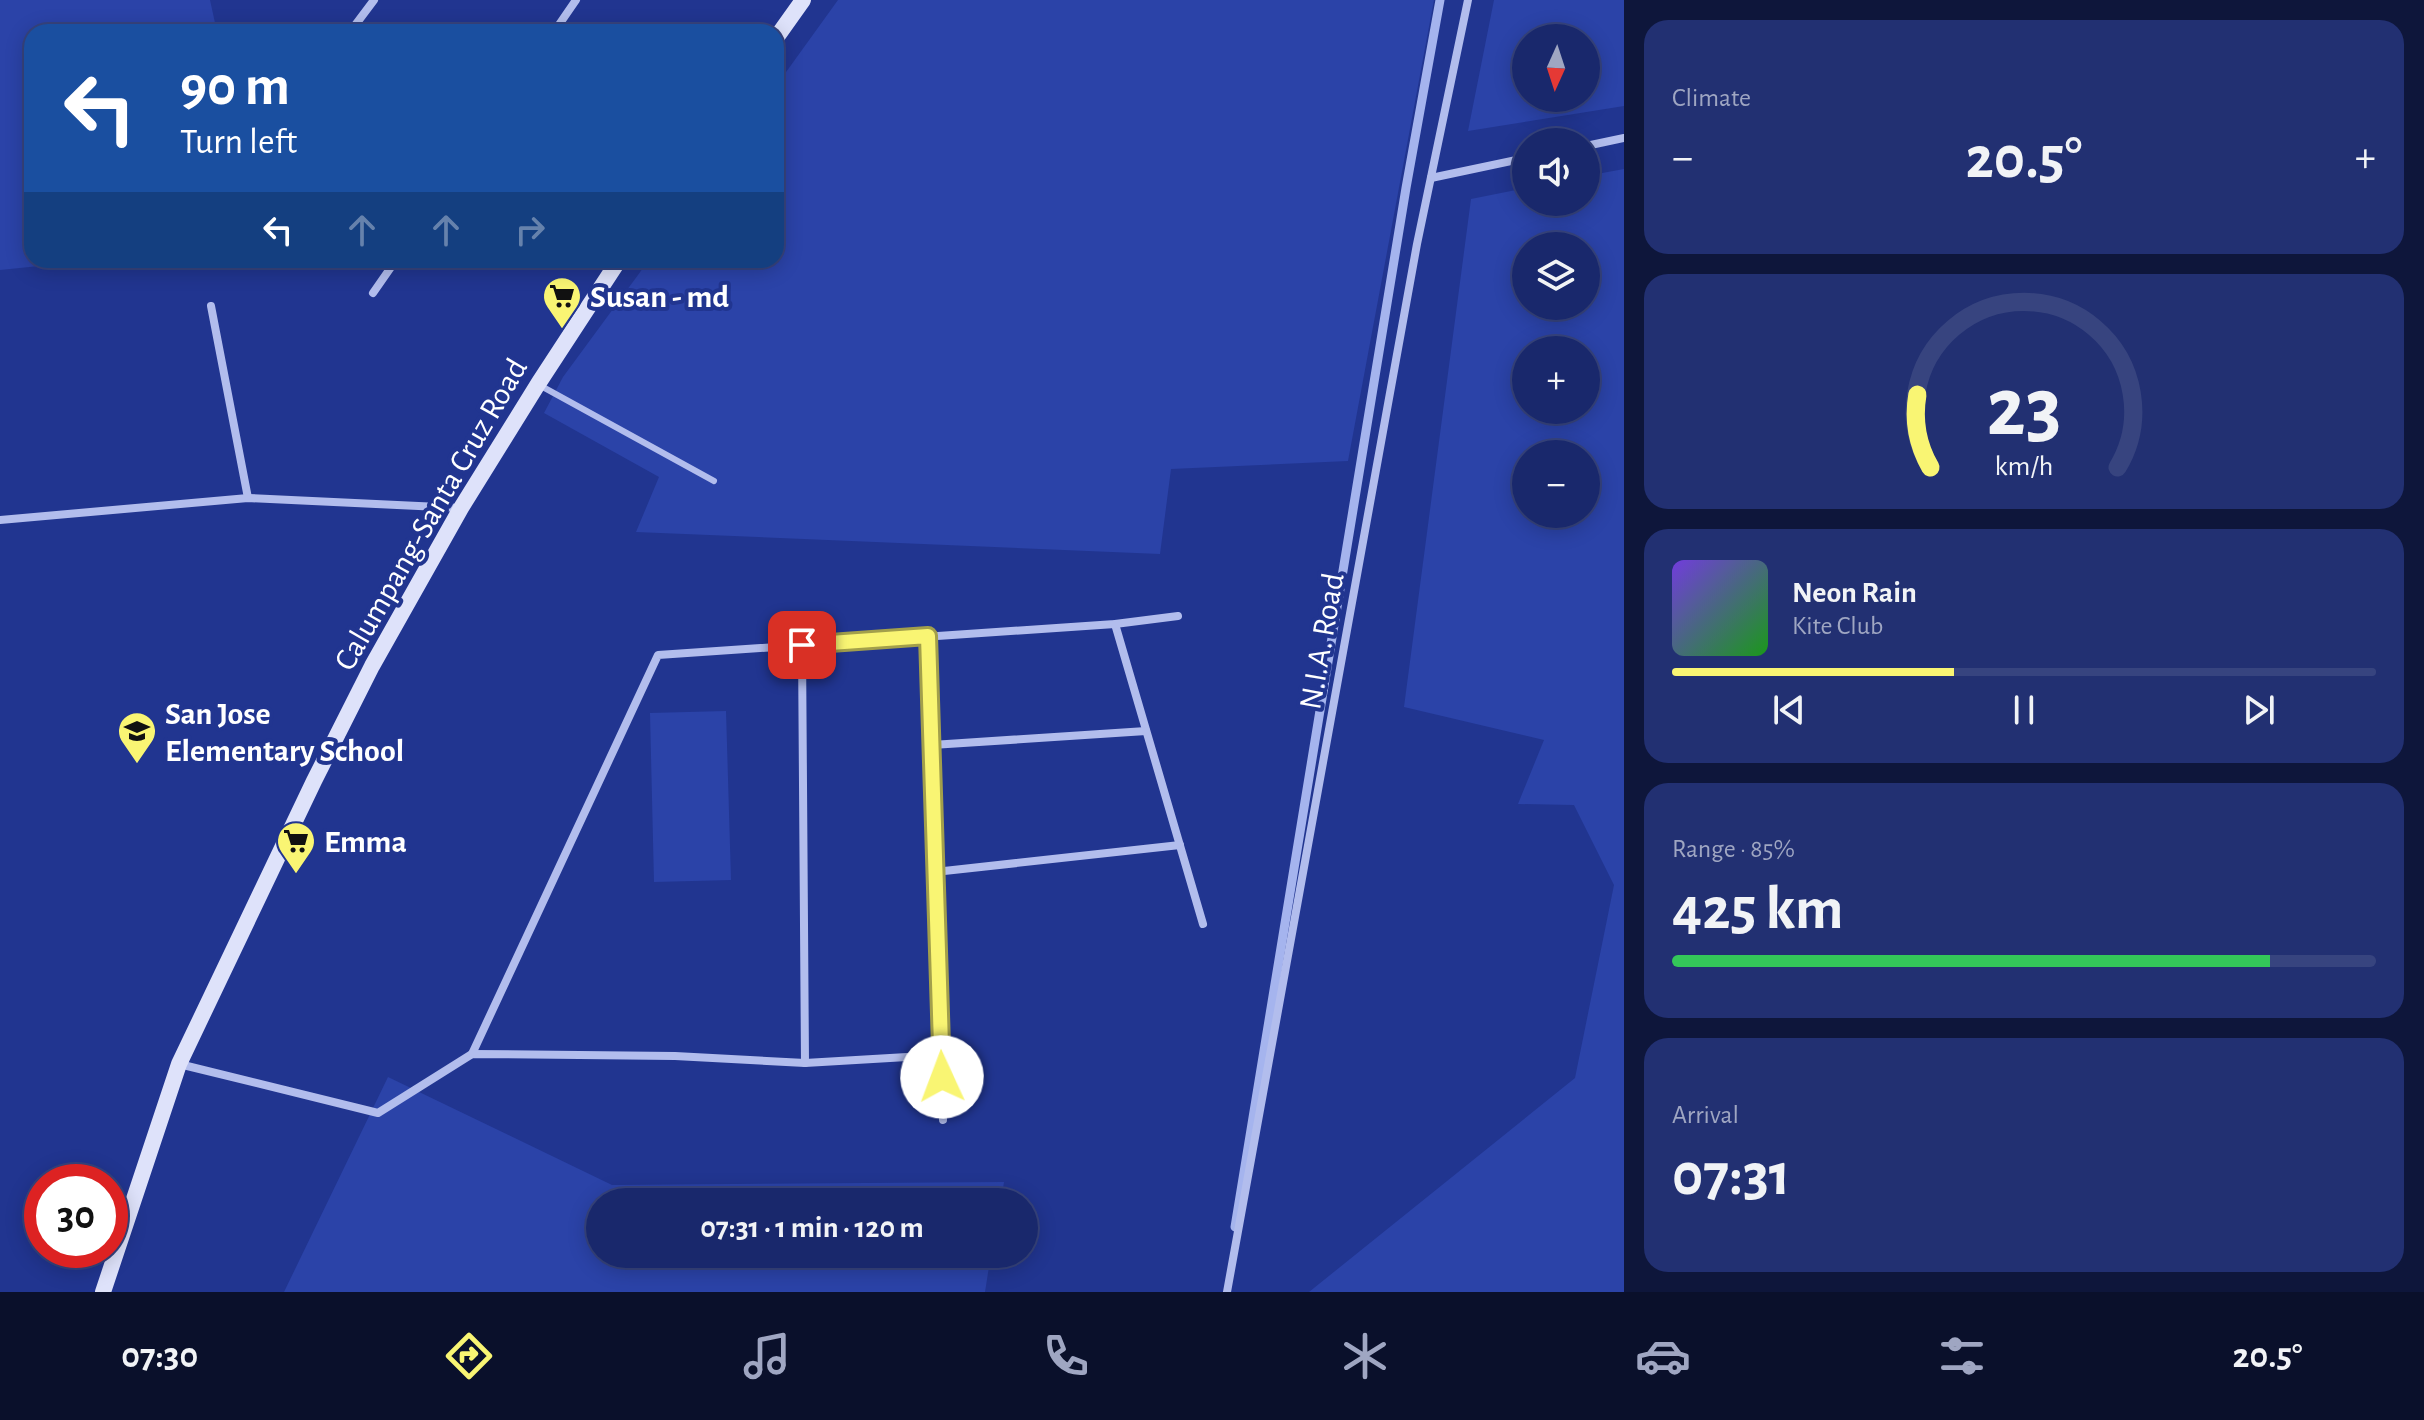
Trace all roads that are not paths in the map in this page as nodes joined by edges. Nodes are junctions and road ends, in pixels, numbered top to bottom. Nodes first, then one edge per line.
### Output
1 (374, 0) edge
2 (576, 0) edge
3 (803, 0) edge
4 (1468, 0) edge
5 (356, 24) edge
6 (560, 24) edge
7 (784, 27) edge
8 (1624, 138) edge
9 (1600, 143) edge
10 (1512, 161) edge
11 (1431, 178) junction
12 (390, 268) edge
13 (614, 268) edge
14 (373, 293) dead end
15 (211, 306) dead end
16 (538, 384) junction
17 (714, 481) dead end
18 (248, 498) junction
19 (461, 508) junction
20 (0, 520) edge
21 (1178, 616) dead end
22 (1115, 624) junction
23 (928, 636) junction
24 (802, 645) junction
25 (1146, 731) junction
26 (932, 745) junction
27 (1180, 845) junction
28 (935, 872) junction
29 (1203, 924) dead end
30 (472, 1054) junction
31 (941, 1055) junction
32 (805, 1063) junction
33 (179, 1064) junction
34 (943, 1120) dead end
35 (103, 1292) edge
36 (1227, 1292) edge

1 - 5 street
2 - 6 street
3 - 7 main road
4 - 11 street, N.I.A. Road
8 - 9 street
10 - 11 street
11 - 36 street, N.I.A. Road
12 - 14 street
13 - 16 main road, Calumpang-Santa Cruz Road
15 - 18 street
16 - 17 lane
16 - 19 main road, Calumpang-Santa Cruz Road
18 - 19 street
18 - 20 street
19 - 33 main road, Calumpang-Santa Cruz Road
21 - 22 street
22 - 23 street
22 - 25 street
23 - 24 street
23 - 26 street
24 - 30 street
24 - 32 street
25 - 26 street
25 - 27 street
26 - 28 street
27 - 28 street
27 - 29 street
28 - 31 street
30 - 32 street
30 - 33 street
31 - 32 street
31 - 34 street
33 - 35 main road, Calumpang-Santa Cruz Road

